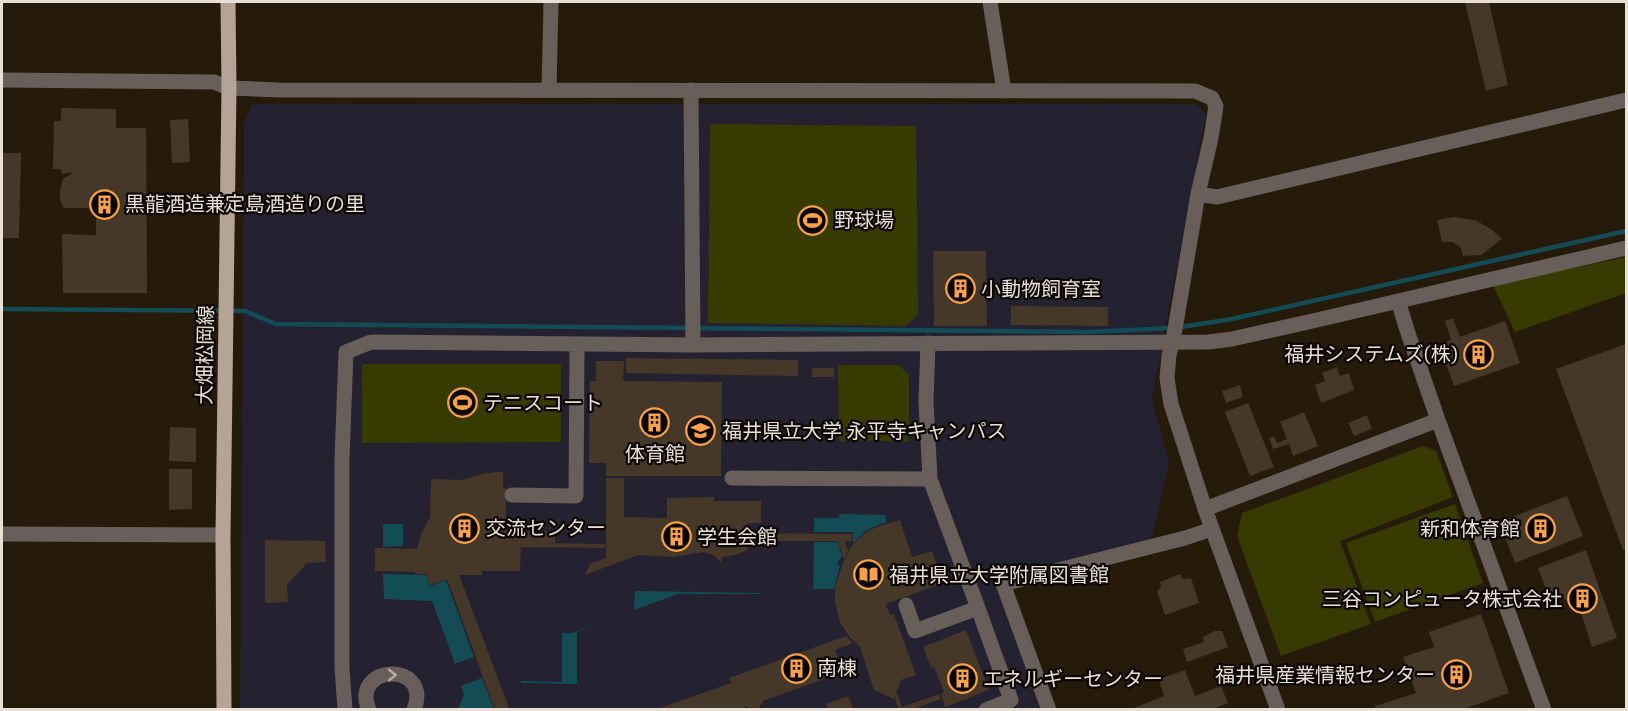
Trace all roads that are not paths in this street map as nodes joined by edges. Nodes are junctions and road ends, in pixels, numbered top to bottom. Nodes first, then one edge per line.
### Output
1 (228, 2) edge
2 (550, 2) edge
3 (990, 2) edge
4 (2, 80) edge
5 (230, 88) junction
6 (549, 90) junction
7 (691, 90) junction
8 (1004, 91) junction
9 (1626, 100) edge
10 (1198, 195) junction
11 (1626, 248) edge
12 (1398, 302) junction
13 (1173, 341) junction
14 (928, 343) junction
15 (577, 344) junction
16 (693, 345) junction
17 (1438, 420) junction
18 (732, 478) dead end
19 (930, 478) junction
20 (512, 495) dead end
21 (1205, 509) junction
22 (1212, 529) junction
23 (2, 534) edge
24 (223, 535) junction
25 (906, 605) dead end
26 (978, 608) junction
27 (368, 703) edge
28 (342, 708) edge
29 (224, 710) edge
30 (414, 710) edge
31 (986, 710) edge
32 (1049, 710) edge
33 (1278, 710) edge
34 (1544, 710) edge

1 - 5 main road, 大畑松岡線
2 - 6 street
3 - 8 street
4 - 5 street
5 - 6 street
5 - 24 main road, 大畑松岡線
6 - 7 street
7 - 8 street
7 - 16 street
8 - 10 street
9 - 10 street
10 - 13 street
11 - 12 street
12 - 13 street
12 - 17 street
13 - 14 street
13 - 21 street
14 - 16 street
14 - 19 street
15 - 16 street
15 - 20 street
15 - 28 street
17 - 21 street
17 - 34 street
18 - 19 street
19 - 26 street
21 - 22 street
22 - 32 street
22 - 33 street
23 - 24 street
24 - 29 main road, 大畑松岡線
25 - 26 street
26 - 31 street
27 - 28 street
27 -> 30 street

